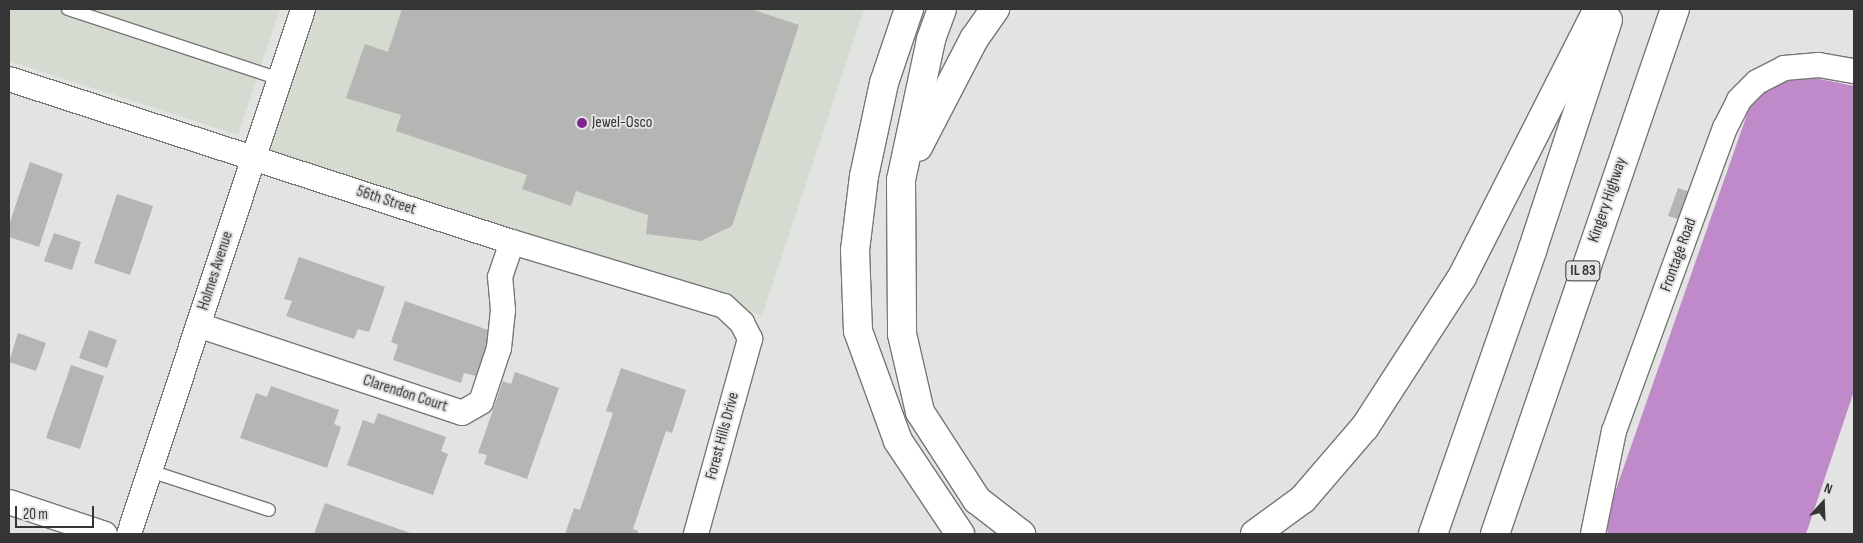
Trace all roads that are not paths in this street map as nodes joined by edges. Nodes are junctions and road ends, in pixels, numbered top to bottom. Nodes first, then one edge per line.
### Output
1 (68, 9) edge
2 (303, 9) edge
3 (909, 9) edge
4 (942, 9) edge
5 (995, 9) edge
6 (1598, 9) edge
7 (1612, 9) edge
8 (1675, 9) edge
9 (1854, 71) edge
10 (9, 79) edge
11 (280, 79) junction
12 (253, 159) junction
13 (901, 180) junction
14 (512, 242) junction
15 (198, 325) junction
16 (750, 339) joint
17 (150, 471) junction
18 (9, 502) edge
19 (269, 510) dead end
20 (105, 534) edge
21 (129, 534) edge
22 (696, 534) edge
23 (960, 534) edge
24 (1021, 534) edge
25 (1255, 534) edge
26 (1434, 534) edge
27 (1495, 534) edge
28 (1593, 534) edge

1 - 11 lane
2 - 11 street, Holmes Avenue
3 - 23 highway
4 - 13 highway
5 - 13 highway
6 - 25 highway
7 - 26 highway
8 - 27 highway, Kingery Highway / IL 83
9 - 28 street, Frontage Road
10 - 12 street, 56th Street
11 - 12 street, Holmes Avenue
12 - 14 street, 56th Street
12 - 15 street, Holmes Avenue
13 - 24 highway
14 - 15 street, Clarendon Court
14 - 16 street, 56th Street
15 - 17 street, Holmes Avenue
16 - 22 street, Forest Hills Drive
17 - 19 lane
17 - 21 street, Holmes Avenue
18 - 20 street

